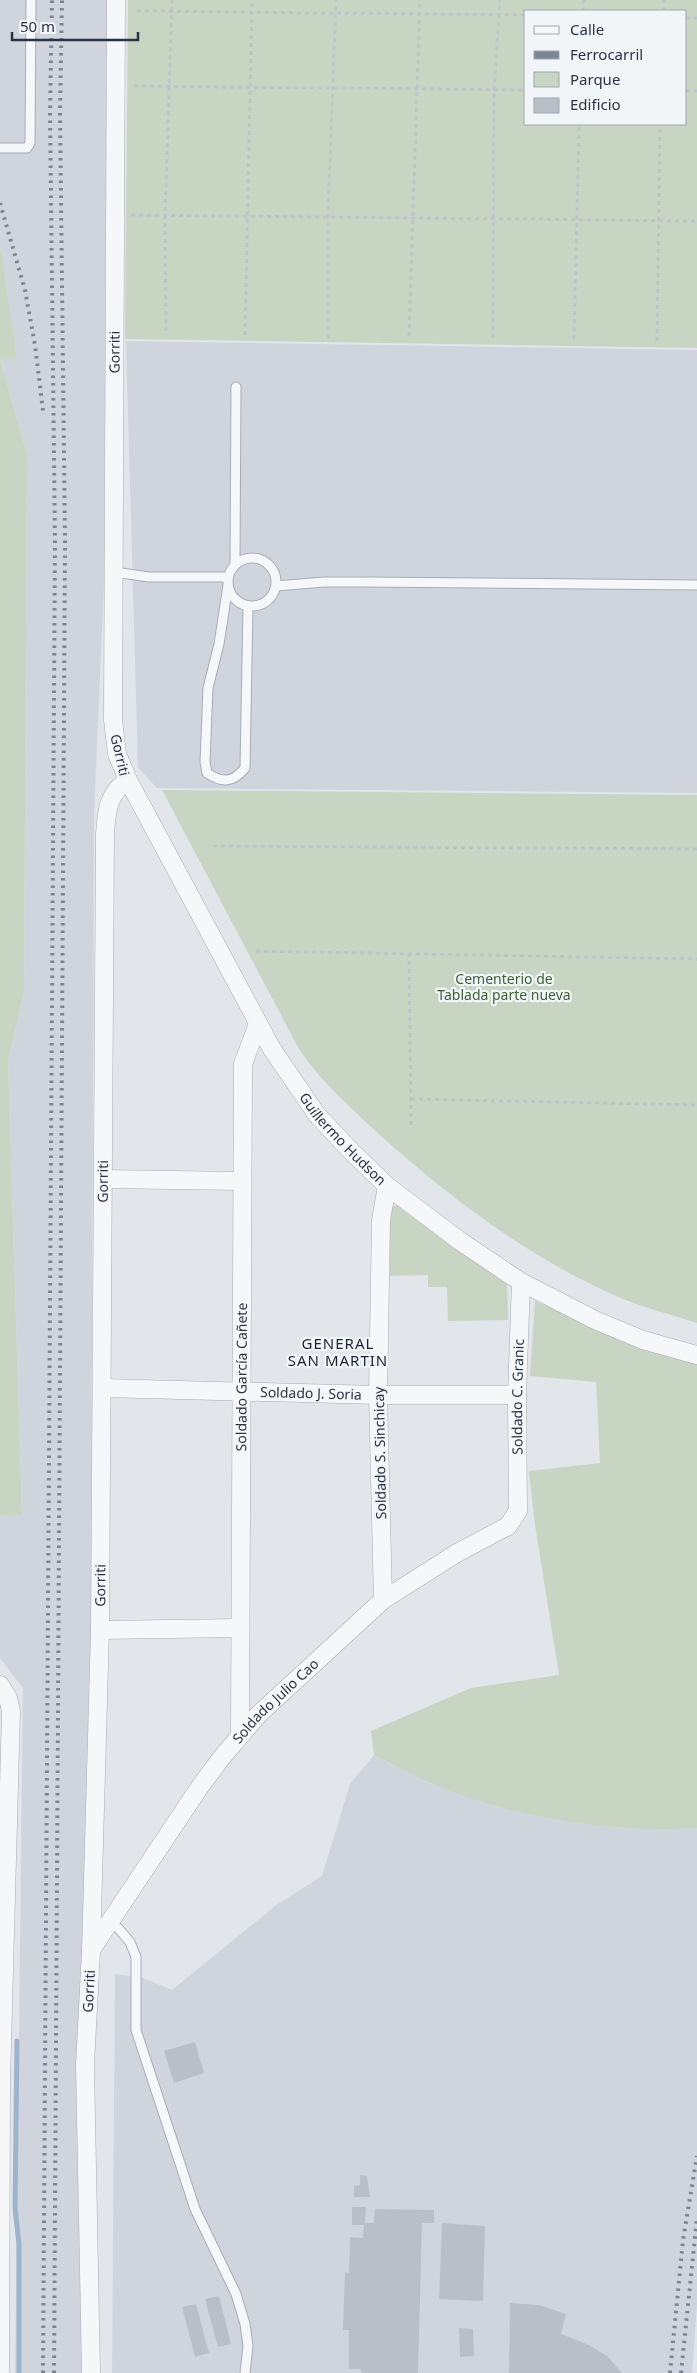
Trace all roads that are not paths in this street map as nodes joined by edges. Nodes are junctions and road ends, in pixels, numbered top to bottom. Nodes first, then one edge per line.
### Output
1 (31, 0) edge
2 (116, 0) edge
3 (0, 148) edge
4 (236, 387) dead end
5 (235, 564) junction
6 (114, 572) junction
7 (228, 581) junction
8 (697, 585) edge
9 (276, 586) junction
10 (248, 606) junction
11 (128, 780) junction
12 (258, 1024) junction
13 (103, 1179) junction
14 (241, 1182) junction
15 (387, 1186) junction
16 (521, 1282) junction
17 (697, 1355) edge
18 (103, 1388) junction
19 (241, 1391) junction
20 (378, 1395) junction
21 (517, 1395) junction
22 (518, 1511) joint
23 (383, 1600) junction
24 (240, 1628) junction
25 (100, 1630) junction
26 (0, 1685) edge
27 (240, 1735) junction
28 (110, 1923) junction
29 (91, 1951) junction
30 (1, 2081) edge
31 (0, 2327) edge
32 (0, 2368) edge
33 (0, 2373) edge
34 (91, 2373) edge
35 (245, 2373) edge

1 - 3 lane
2 - 6 street, Gorriti
4 - 5 lane
5 - 7 lane
5 - 9 lane
6 - 7 lane
6 - 11 street, Gorriti
7 - 10 lane
7 - 10 lane
8 - 9 lane
9 - 10 lane
11 - 12 street, Guillermo Hudson
11 - 13 street, Gorriti
12 - 14 street, Soldado García Cañete
12 - 15 street, Guillermo Hudson
13 - 14 street
13 - 18 street, Gorriti
14 - 19 street, Soldado García Cañete
15 - 16 street, Guillermo Hudson
15 - 20 street, Soldado S. Sinchicay
16 - 17 street, Guillermo Hudson
16 - 21 street, Soldado C. Granic
18 - 19 street, Soldado J. Soria
18 - 25 street, Gorriti
19 - 20 street, Soldado J. Soria
19 - 24 street, Soldado García Cañete
20 - 21 street, Soldado J. Soria
20 - 23 street, Soldado S. Sinchicay
21 - 22 street, Soldado C. Granic
22 - 23 street, Soldado Julio Cao
23 - 27 street, Soldado Julio Cao
24 - 25 street
24 - 27 street, Soldado García Cañete
25 - 29 street, Gorriti
26 - 30 street
27 - 28 street, Soldado Julio Cao
28 - 29 street, Soldado Julio Cao
28 - 35 lane
29 - 34 street, Gorriti
30 - 31 street
31 - 32 street
32 - 33 street

